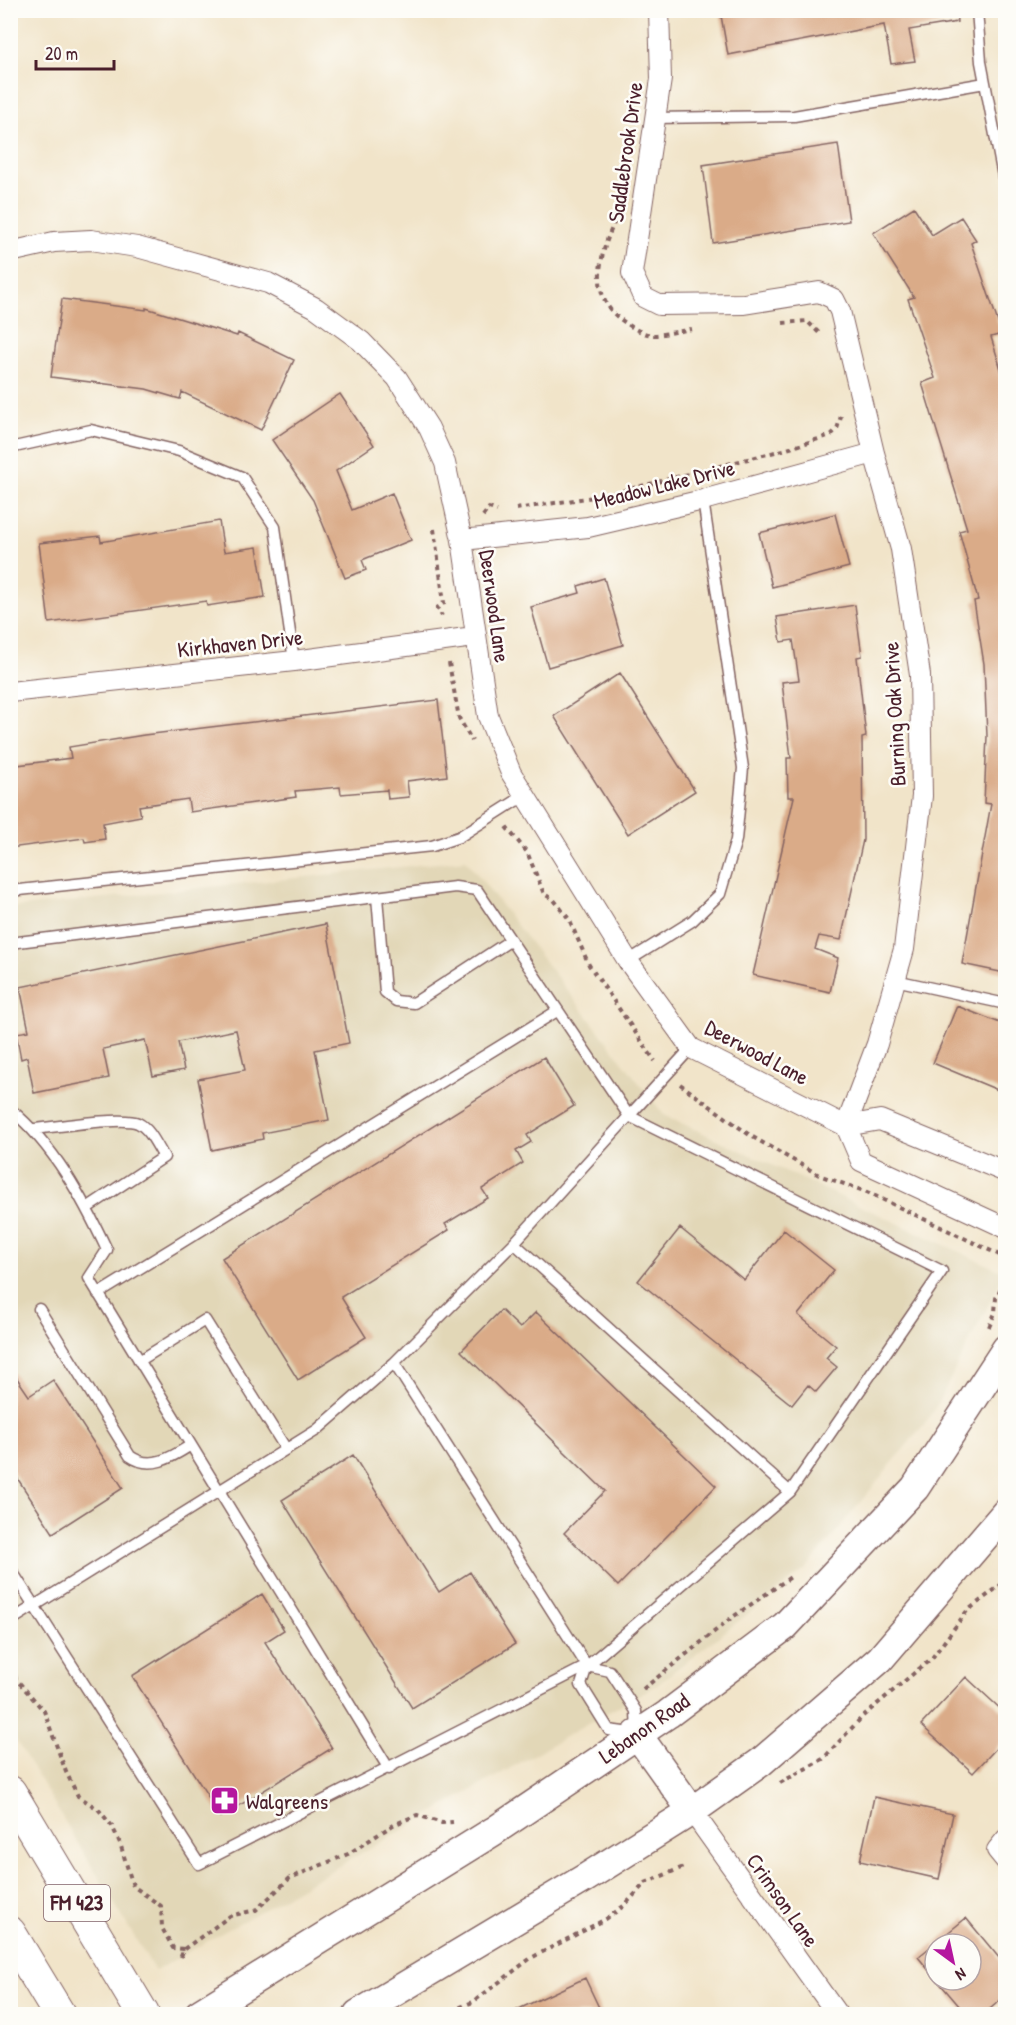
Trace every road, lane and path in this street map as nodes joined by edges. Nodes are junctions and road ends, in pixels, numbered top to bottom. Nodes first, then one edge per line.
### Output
1 (659, 10) edge
2 (977, 10) edge
3 (985, 83) junction
4 (653, 118) junction
5 (1005, 192) edge
6 (616, 219) dead end
7 (10, 252) edge
8 (834, 299) joint
9 (779, 323) dead end
10 (695, 328) dead end
11 (823, 342) dead end
12 (843, 411) dead end
13 (837, 429) junction
14 (846, 432) dead end
15 (10, 448) edge
16 (874, 453) junction
17 (703, 500) junction
18 (511, 510) dead end
19 (502, 512) dead end
20 (483, 517) dead end
21 (434, 523) dead end
22 (462, 540) junction
23 (442, 616) dead end
24 (474, 637) junction
25 (294, 661) junction
26 (10, 692) edge
27 (525, 795) junction
28 (10, 891) edge
29 (377, 897) junction
30 (511, 940) junction
31 (10, 943) edge
32 (628, 961) junction
33 (895, 980) junction
34 (1005, 1004) edge
35 (557, 1011) junction
36 (691, 1048) junction
37 (10, 1109) edge
38 (629, 1116) junction
39 (846, 1126) junction
40 (35, 1129) junction
41 (1005, 1172) edge
42 (87, 1209) junction
43 (1005, 1228) edge
44 (514, 1243) junction
45 (1005, 1277) edge
46 (98, 1293) junction
47 (39, 1309) dead end
48 (996, 1340) edge
49 (140, 1361) junction
50 (394, 1363) junction
51 (191, 1445) junction
52 (286, 1449) junction
53 (219, 1491) junction
54 (790, 1492) junction
55 (1005, 1512) edge
56 (10, 1568) edge
57 (794, 1575) dead end
58 (36, 1607) junction
59 (10, 1621) edge
60 (10, 1659) edge
61 (587, 1666) junction
62 (639, 1693) dead end
63 (637, 1734) junction
64 (389, 1769) junction
65 (10, 1792) edge
66 (692, 1811) junction
67 (459, 1819) dead end
68 (1005, 1839) edge
69 (1005, 1861) edge
70 (686, 1866) dead end
71 (10, 1933) edge
72 (184, 1949) junction
73 (179, 1961) dead end
74 (59, 2014) edge
75 (143, 2014) edge
76 (199, 2014) edge
77 (358, 2014) edge
78 (443, 2014) edge
79 (837, 2014) edge

1 - 4 street, Saddlebrook Drive
2 - 3 lane
3 - 4 lane
3 - 5 lane
4 - 8 street, Saddlebrook Drive
6 - 10 path
7 - 22 street, Deerwood Lane
8 - 16 street, Burning Oak Drive
9 - 11 path
12 - 13 path
13 - 14 path
13 - 18 path
15 - 25 lane
16 - 17 street, Meadow Lake Drive
16 - 33 street, Burning Oak Drive
17 - 22 street, Meadow Lake Drive
17 - 32 lane
19 - 20 path
21 - 23 path
22 - 24 street, Deerwood Lane
24 - 25 street, Kirkhaven Drive
24 - 27 street, Deerwood Lane
25 - 26 street, Kirkhaven Drive
27 - 28 lane
27 - 32 street, Deerwood Lane
29 - 30 lane
29 - 30 lane
29 - 31 lane
30 - 35 lane
32 - 36 street, Deerwood Lane
33 - 34 lane
33 - 39 street, Burning Oak Drive
35 - 38 lane
35 - 46 lane
36 - 38 lane
36 - 39 street, Deerwood Lane
37 - 40 lane
38 - 44 lane
38 - 54 lane
39 - 41 street
39 - 43 street
40 - 42 lane
40 - 42 lane
42 - 46 lane
44 - 50 lane
44 - 54 lane
45 - 48 path
46 - 49 lane
47 - 51 lane
48 - 63 main road, Lebanon Road
49 - 51 lane
49 - 52 lane
50 - 52 lane
50 - 61 lane
51 - 53 lane
52 - 53 lane
53 - 58 lane
53 - 64 lane
54 - 61 lane
55 - 66 main road
56 - 58 lane
57 - 62 path
58 - 59 lane
58 - 64 lane
60 - 72 path
61 - 63 lane
61 - 63 lane
61 - 64 lane
63 - 66 main road
63 - 76 main road, Lebanon Road
65 - 75 main road, FM 423
66 - 77 main road
66 - 79 street, Crimson Lane
67 - 72 path
68 - 69 street
70 - 78 path
71 - 74 main road
72 - 73 path

